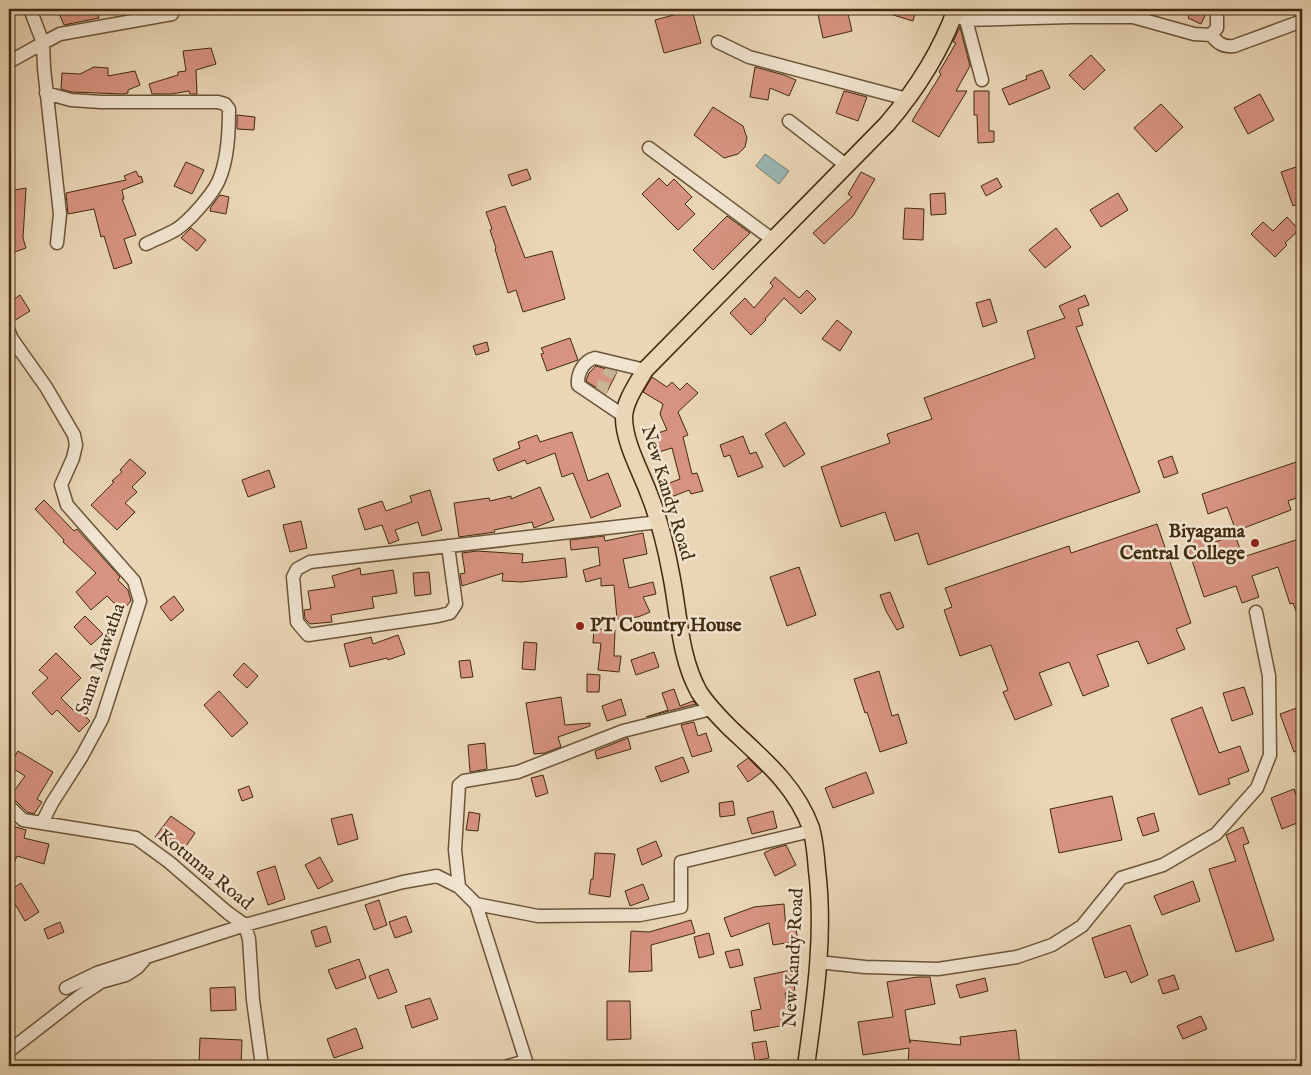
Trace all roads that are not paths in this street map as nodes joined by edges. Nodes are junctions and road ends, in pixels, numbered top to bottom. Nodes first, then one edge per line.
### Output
1 (30, 9) edge
2 (1217, 9) edge
3 (172, 14) dead end
4 (959, 15) edge
5 (1302, 21) edge
6 (1211, 35) junction
7 (718, 42) dead end
8 (43, 43) junction
9 (9, 62) edge
10 (982, 80) dead end
11 (46, 93) junction
12 (907, 99) junction
13 (789, 121) dead end
14 (649, 148) dead end
15 (846, 166) junction
16 (773, 240) junction
17 (57, 243) dead end
18 (146, 244) dead end
19 (10, 337) edge
20 (645, 370) junction
21 (624, 416) junction
22 (659, 522) junction
23 (448, 546) junction
24 (1256, 612) dead end
25 (711, 709) junction
26 (9, 806) edge
27 (42, 823) junction
28 (811, 830) junction
29 (459, 887) junction
30 (476, 904) junction
31 (245, 925) junction
32 (146, 958) junction
33 (818, 962) junction
34 (66, 988) dead end
35 (9, 1051) edge
36 (527, 1063) edge
37 (262, 1066) edge
38 (508, 1066) edge
39 (806, 1066) edge

1 - 8 street
2 - 6 street
3 - 8 street
4 - 6 street
4 - 10 street
4 - 12 main road, New Kandy Road
5 - 6 street
7 - 12 street
8 - 9 street
8 - 11 street
11 - 17 street
11 - 18 street
12 - 15 main road, New Kandy Road
13 - 15 street
14 - 16 street
15 - 16 main road, New Kandy Road
16 - 20 main road, New Kandy Road
19 - 27 street, Sama Mawatha
20 - 21 main road, New Kandy Road
20 - 21 street
21 - 22 main road, New Kandy Road
22 - 23 street
22 - 25 main road, New Kandy Road
23 - 23 street
24 - 33 street
25 - 28 main road, New Kandy Road
25 - 29 street
26 - 27 street, Kotunna Road
27 - 31 street, Kotunna Road
28 - 30 street
28 - 33 main road, New Kandy Road
29 - 30 street
29 - 31 street
30 - 36 street
31 - 32 street
31 - 37 street, Kotunna Road
32 - 34 street
32 - 35 street
33 - 39 main road, New Kandy Road
36 - 38 street

